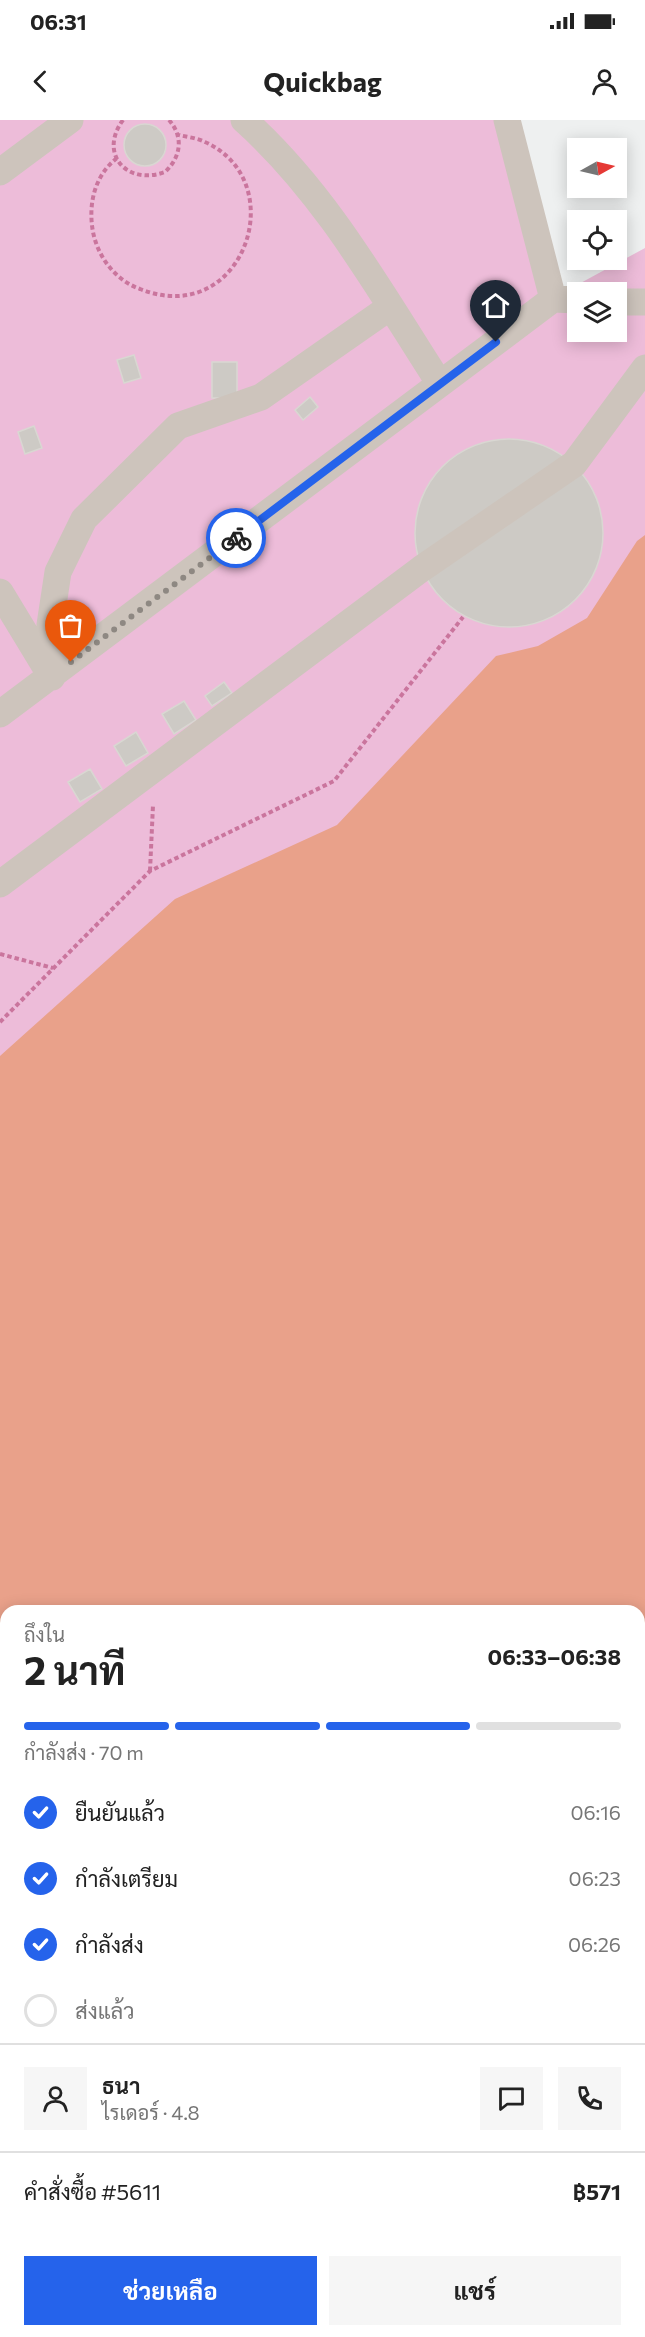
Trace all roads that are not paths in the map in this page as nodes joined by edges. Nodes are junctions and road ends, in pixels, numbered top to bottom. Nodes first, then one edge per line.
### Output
1 (70, 120) edge
2 (244, 120) edge
3 (507, 120) edge
4 (0, 172) edge
5 (565, 299) edge
6 (627, 302) edge
7 (645, 302) edge
8 (390, 307) junction
9 (645, 368) edge
10 (440, 384) junction
11 (0, 591) edge
12 (52, 677) junction
13 (0, 714) edge
14 (0, 884) edge

1 - 4 street
2 - 8 street
3 - 5 street
5 - 10 street
6 - 7 street
8 - 10 street
8 - 12 street
9 - 14 street
10 - 12 street
11 - 12 street
12 - 13 street

